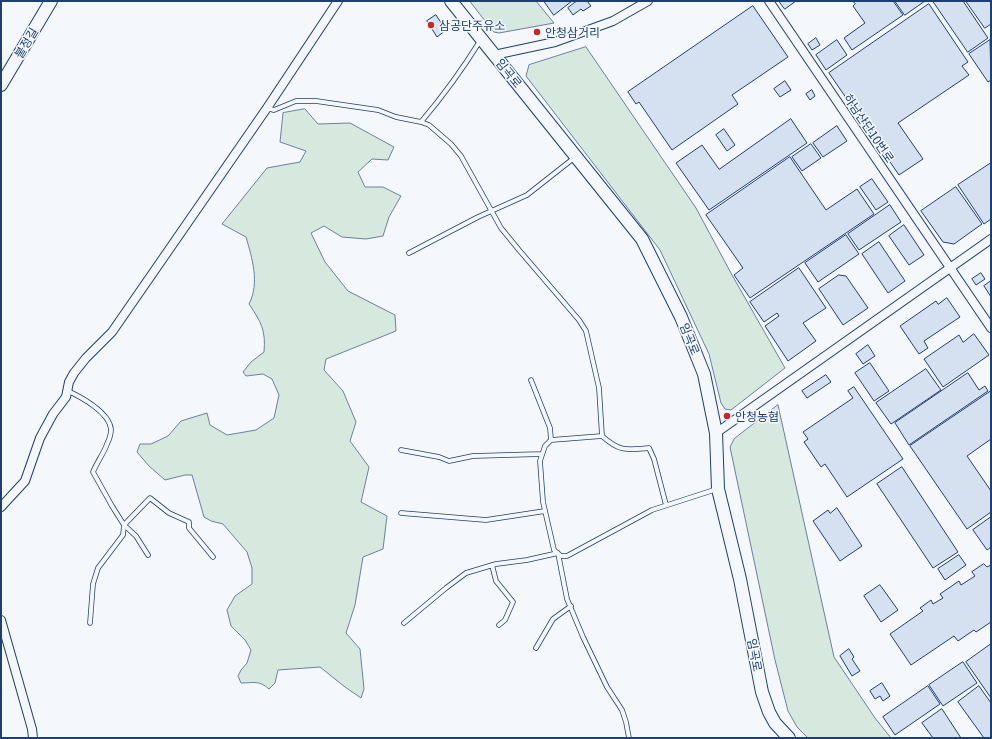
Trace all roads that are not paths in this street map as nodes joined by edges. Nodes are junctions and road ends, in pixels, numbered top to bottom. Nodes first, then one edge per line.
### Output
1 (51, 1) edge
2 (338, 1) edge
3 (451, 1) edge
4 (648, 1) edge
5 (769, 1) edge
6 (482, 39) junction
7 (494, 55) junction
8 (1, 85) edge
9 (267, 108) junction
10 (421, 122) junction
11 (576, 157) junction
12 (491, 211) junction
13 (991, 239) edge
14 (409, 253) dead end
15 (950, 268) junction
16 (991, 328) edge
17 (531, 380) dead end
18 (67, 391) junction
19 (716, 433) junction
20 (602, 436) junction
21 (552, 440) junction
22 (401, 450) dead end
23 (542, 454) junction
24 (718, 489) junction
25 (666, 505) junction
26 (1, 507) edge
27 (545, 511) junction
28 (401, 513) dead end
29 (124, 525) junction
30 (558, 553) junction
31 (148, 555) dead end
32 (213, 557) dead end
33 (492, 565) junction
34 (571, 606) junction
35 (1, 620) edge
36 (90, 623) dead end
37 (404, 623) dead end
38 (499, 625) dead end
39 (536, 648) dead end
40 (33, 738) edge
41 (629, 738) edge
42 (789, 738) edge

1 - 8 main road, 불정길
2 - 9 street
3 - 6 main road, 임곡로
4 - 7 street
5 - 15 street, 하남산단10번로
6 - 7 main road, 임곡로
6 - 10 lane
7 - 11 main road, 임곡로
9 - 10 lane
9 - 18 street
10 - 12 lane
11 - 12 lane
11 - 19 main road, 임곡로
12 - 14 lane
12 - 20 lane
13 - 15 street
15 - 16 street, 하남산단10번로
15 - 19 street
17 - 21 lane
18 - 26 street
18 - 29 lane
19 - 24 main road, 임곡로
20 - 21 lane
20 - 25 lane
21 - 23 lane
22 - 23 lane
23 - 27 lane
24 - 25 lane
24 - 42 main road, 임곡로
25 - 30 lane
27 - 28 lane
27 - 30 lane
29 - 31 lane
29 - 32 lane
29 - 36 lane
30 - 33 lane
30 - 34 lane
33 - 37 lane
33 - 38 lane
34 - 39 lane
34 - 41 lane
35 - 40 street

